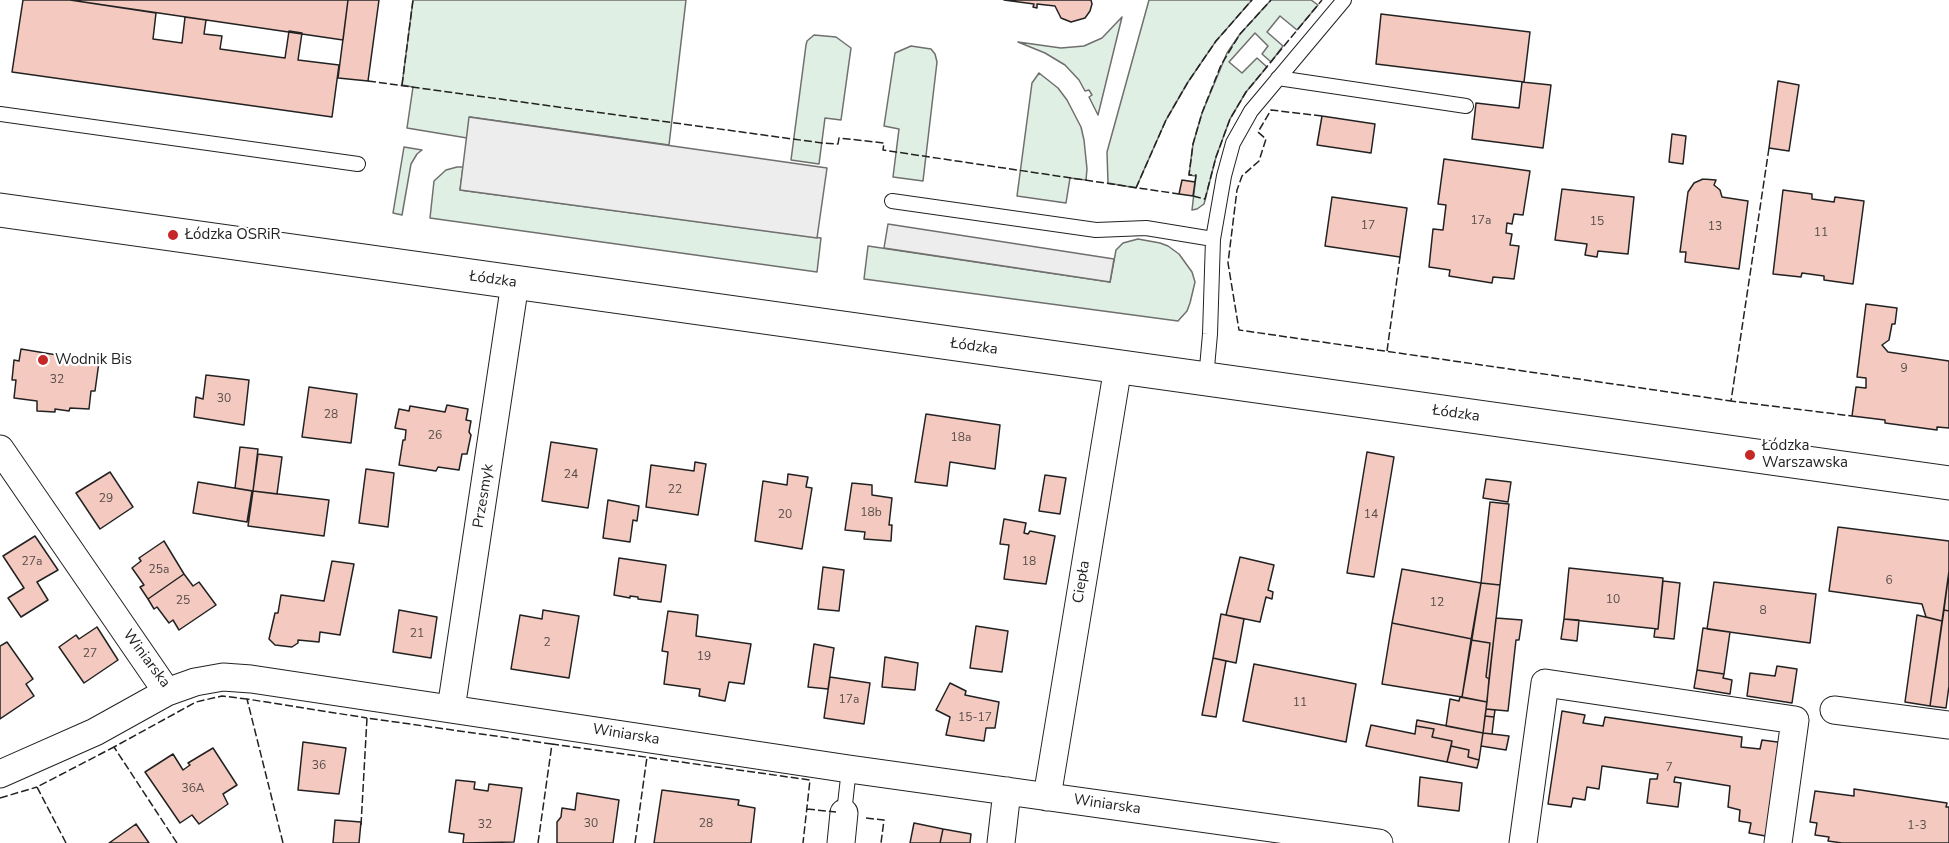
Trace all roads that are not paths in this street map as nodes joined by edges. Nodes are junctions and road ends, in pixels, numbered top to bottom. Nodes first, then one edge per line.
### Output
1 (1344, 0) edge
2 (1278, 78) junction
3 (1466, 106) dead end
4 (0, 114) edge
5 (358, 164) dead end
6 (892, 201) dead end
7 (0, 210) edge
8 (1213, 239) junction
9 (515, 283) junction
10 (1118, 367) junction
11 (1206, 379) junction
12 (0, 449) edge
13 (1949, 483) edge
14 (167, 692) junction
15 (451, 709) junction
16 (1834, 710) dead end
17 (1949, 725) edge
18 (849, 769) junction
19 (0, 774) edge
20 (1007, 791) junction
21 (1047, 797) junction
22 (844, 813) joint
23 (1262, 835) edge
24 (841, 843) edge
25 (1001, 843) edge
26 (1379, 843) edge
27 (1523, 843) edge
28 (1778, 843) edge

1 - 2 lane
2 - 3 lane
2 - 8 lane
4 - 5 lane
6 - 8 lane
7 - 9 main road, Łódzka
8 - 11 lane
9 - 10 main road, Łódzka
9 - 15 street, Przesmyk
10 - 11 main road, Łódzka
10 - 21 street, Ciepła
11 - 13 main road, Łódzka
12 - 14 street, Winiarska
14 - 15 street, Winiarska
14 - 19 street
15 - 18 street, Winiarska
16 - 17 street
18 - 20 street, Winiarska
18 - 22 lane
20 - 21 street, Winiarska
20 - 25 street
21 - 23 street, Winiarska
22 - 24 street
23 - 26 street, Winiarska
27 - 28 street

